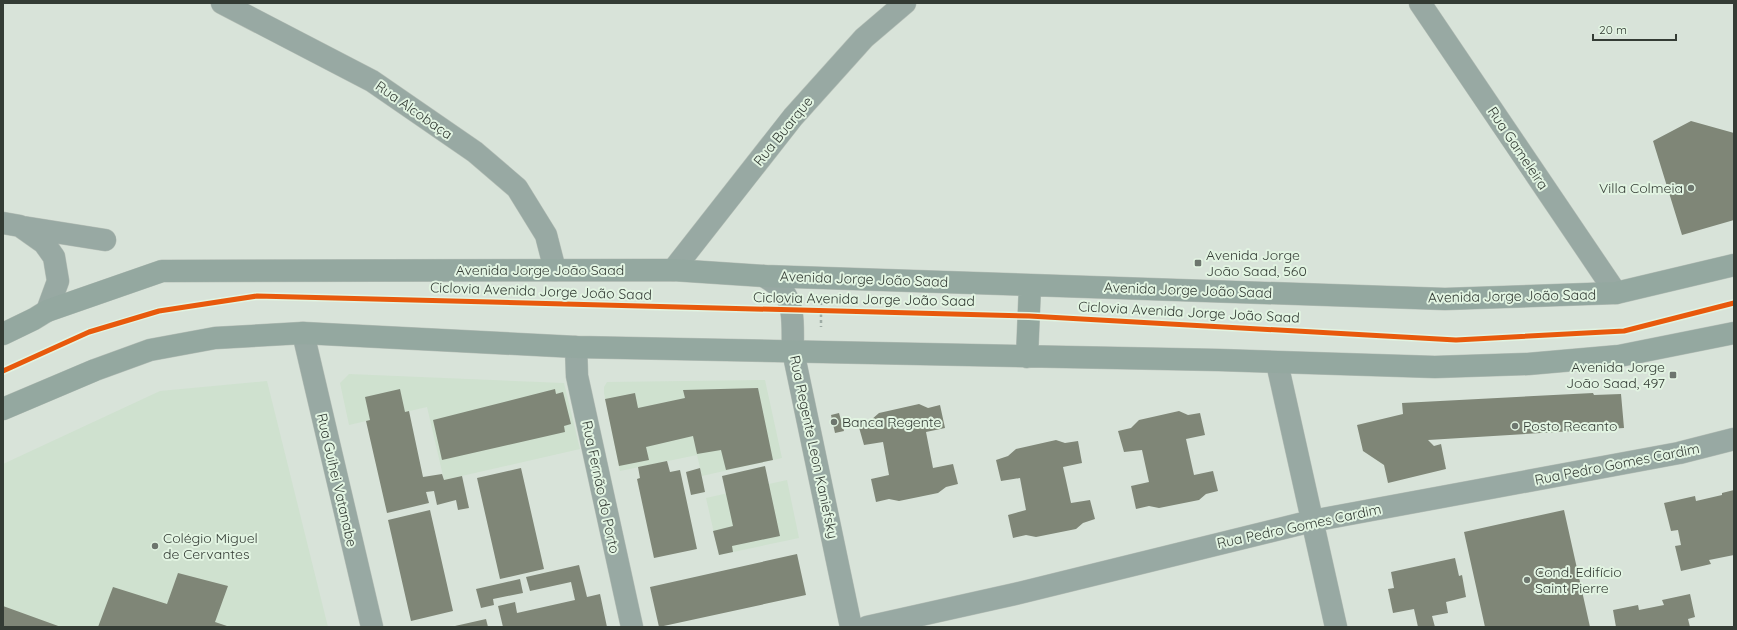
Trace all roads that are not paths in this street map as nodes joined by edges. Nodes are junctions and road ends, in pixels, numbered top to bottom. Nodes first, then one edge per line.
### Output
1 (222, 3) edge
2 (905, 3) edge
3 (1420, 3) edge
4 (12, 224) edge
5 (106, 240) dead end
6 (1734, 265) edge
7 (556, 270) junction
8 (673, 270) junction
9 (764, 276) junction
10 (1030, 285) junction
11 (1616, 293) junction
12 (47, 311) junction
13 (303, 333) junction
14 (1734, 333) edge
15 (3, 334) edge
16 (576, 347) junction
17 (793, 352) junction
18 (1027, 357) junction
19 (1277, 363) junction
20 (3, 409) edge
21 (1734, 439) edge
22 (1312, 521) junction
23 (372, 627) edge
24 (632, 627) edge
25 (852, 627) edge
26 (867, 627) edge
27 (1336, 627) edge

1 - 7 street, Rua Alcobaça
2 - 8 street, Rua Buarque
3 - 11 street, Rua Gameleira
4 - 5 street
4 - 12 street
6 - 11 main road, Avenida Jorge João Saad
7 - 8 main road, Avenida Jorge João Saad
7 - 12 main road, Avenida Jorge João Saad
8 - 9 main road, Avenida Jorge João Saad
9 - 10 main road, Avenida Jorge João Saad
9 - 17 street, Rua Regente Leon Kaniefsky
10 - 11 main road, Avenida Jorge João Saad
10 - 18 main road
12 - 15 main road, Avenida Jorge João Saad
13 - 16 main road
13 - 20 main road
13 - 23 street, Rua Guihei Vatanabe
14 - 19 main road
16 - 17 main road
16 - 24 street, Rua Fernão do Porto
17 - 18 main road
17 - 25 street, Rua Regente Leon Kaniefsky
18 - 19 main road
19 - 22 street
21 - 22 street, Rua Pedro Gomes Cardim
22 - 26 street, Rua Pedro Gomes Cardim
22 - 27 street

